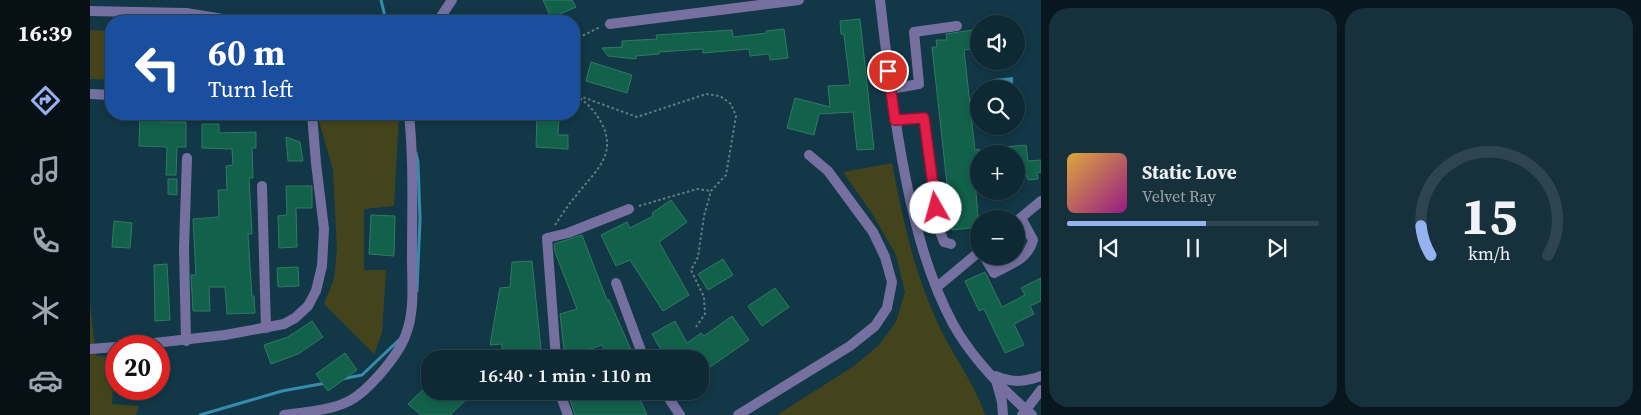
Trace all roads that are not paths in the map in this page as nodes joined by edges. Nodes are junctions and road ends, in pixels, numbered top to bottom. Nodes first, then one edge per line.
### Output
1 (452, 0) edge
2 (799, 0) edge
3 (880, 0) edge
4 (90, 11) edge
5 (198, 15) edge
6 (442, 15) edge
7 (610, 24) road end
8 (957, 26) dead end
9 (890, 89) junction
10 (90, 94) edge
11 (105, 94) edge
12 (312, 120) edge
13 (410, 120) edge
14 (895, 120) junction
15 (809, 155) dead end
16 (187, 158) dead end
17 (262, 186) dead end
18 (1041, 200) edge
19 (629, 209) road end
20 (1025, 213) edge
21 (1025, 229) edge
22 (951, 244) dead end
23 (1025, 256) edge
24 (970, 260) edge
25 (989, 265) edge
26 (1009, 265) edge
27 (616, 283) dead end
28 (937, 287) junction
29 (266, 328) junction
30 (186, 341) junction
31 (170, 342) edge
32 (105, 348) edge
33 (90, 349) edge
34 (555, 350) edge
35 (641, 350) edge
36 (1041, 376) edge
37 (994, 377) junction
38 (1041, 390) edge
39 (563, 400) edge
40 (670, 400) edge
41 (1026, 413) edge
42 (284, 415) edge
43 (568, 415) edge
44 (680, 415) edge
45 (738, 415) edge
46 (1003, 415) edge

1 - 6 street
2 - 7 street
3 - 9 street
4 - 5 street
8 - 9 street
9 - 14 street
10 - 11 street
12 - 29 street
13 - 42 street
14 - 22 street
14 - 28 street
15 - 45 street
16 - 30 street
17 - 29 street
18 - 20 street
19 - 34 street
21 - 23 street
24 - 28 street
25 - 26 street
27 - 35 street
28 - 37 street
29 - 30 street
30 - 31 street
32 - 33 street
36 - 37 street
37 - 41 street
37 - 46 street
38 - 41 street
39 - 43 street
40 - 44 street

